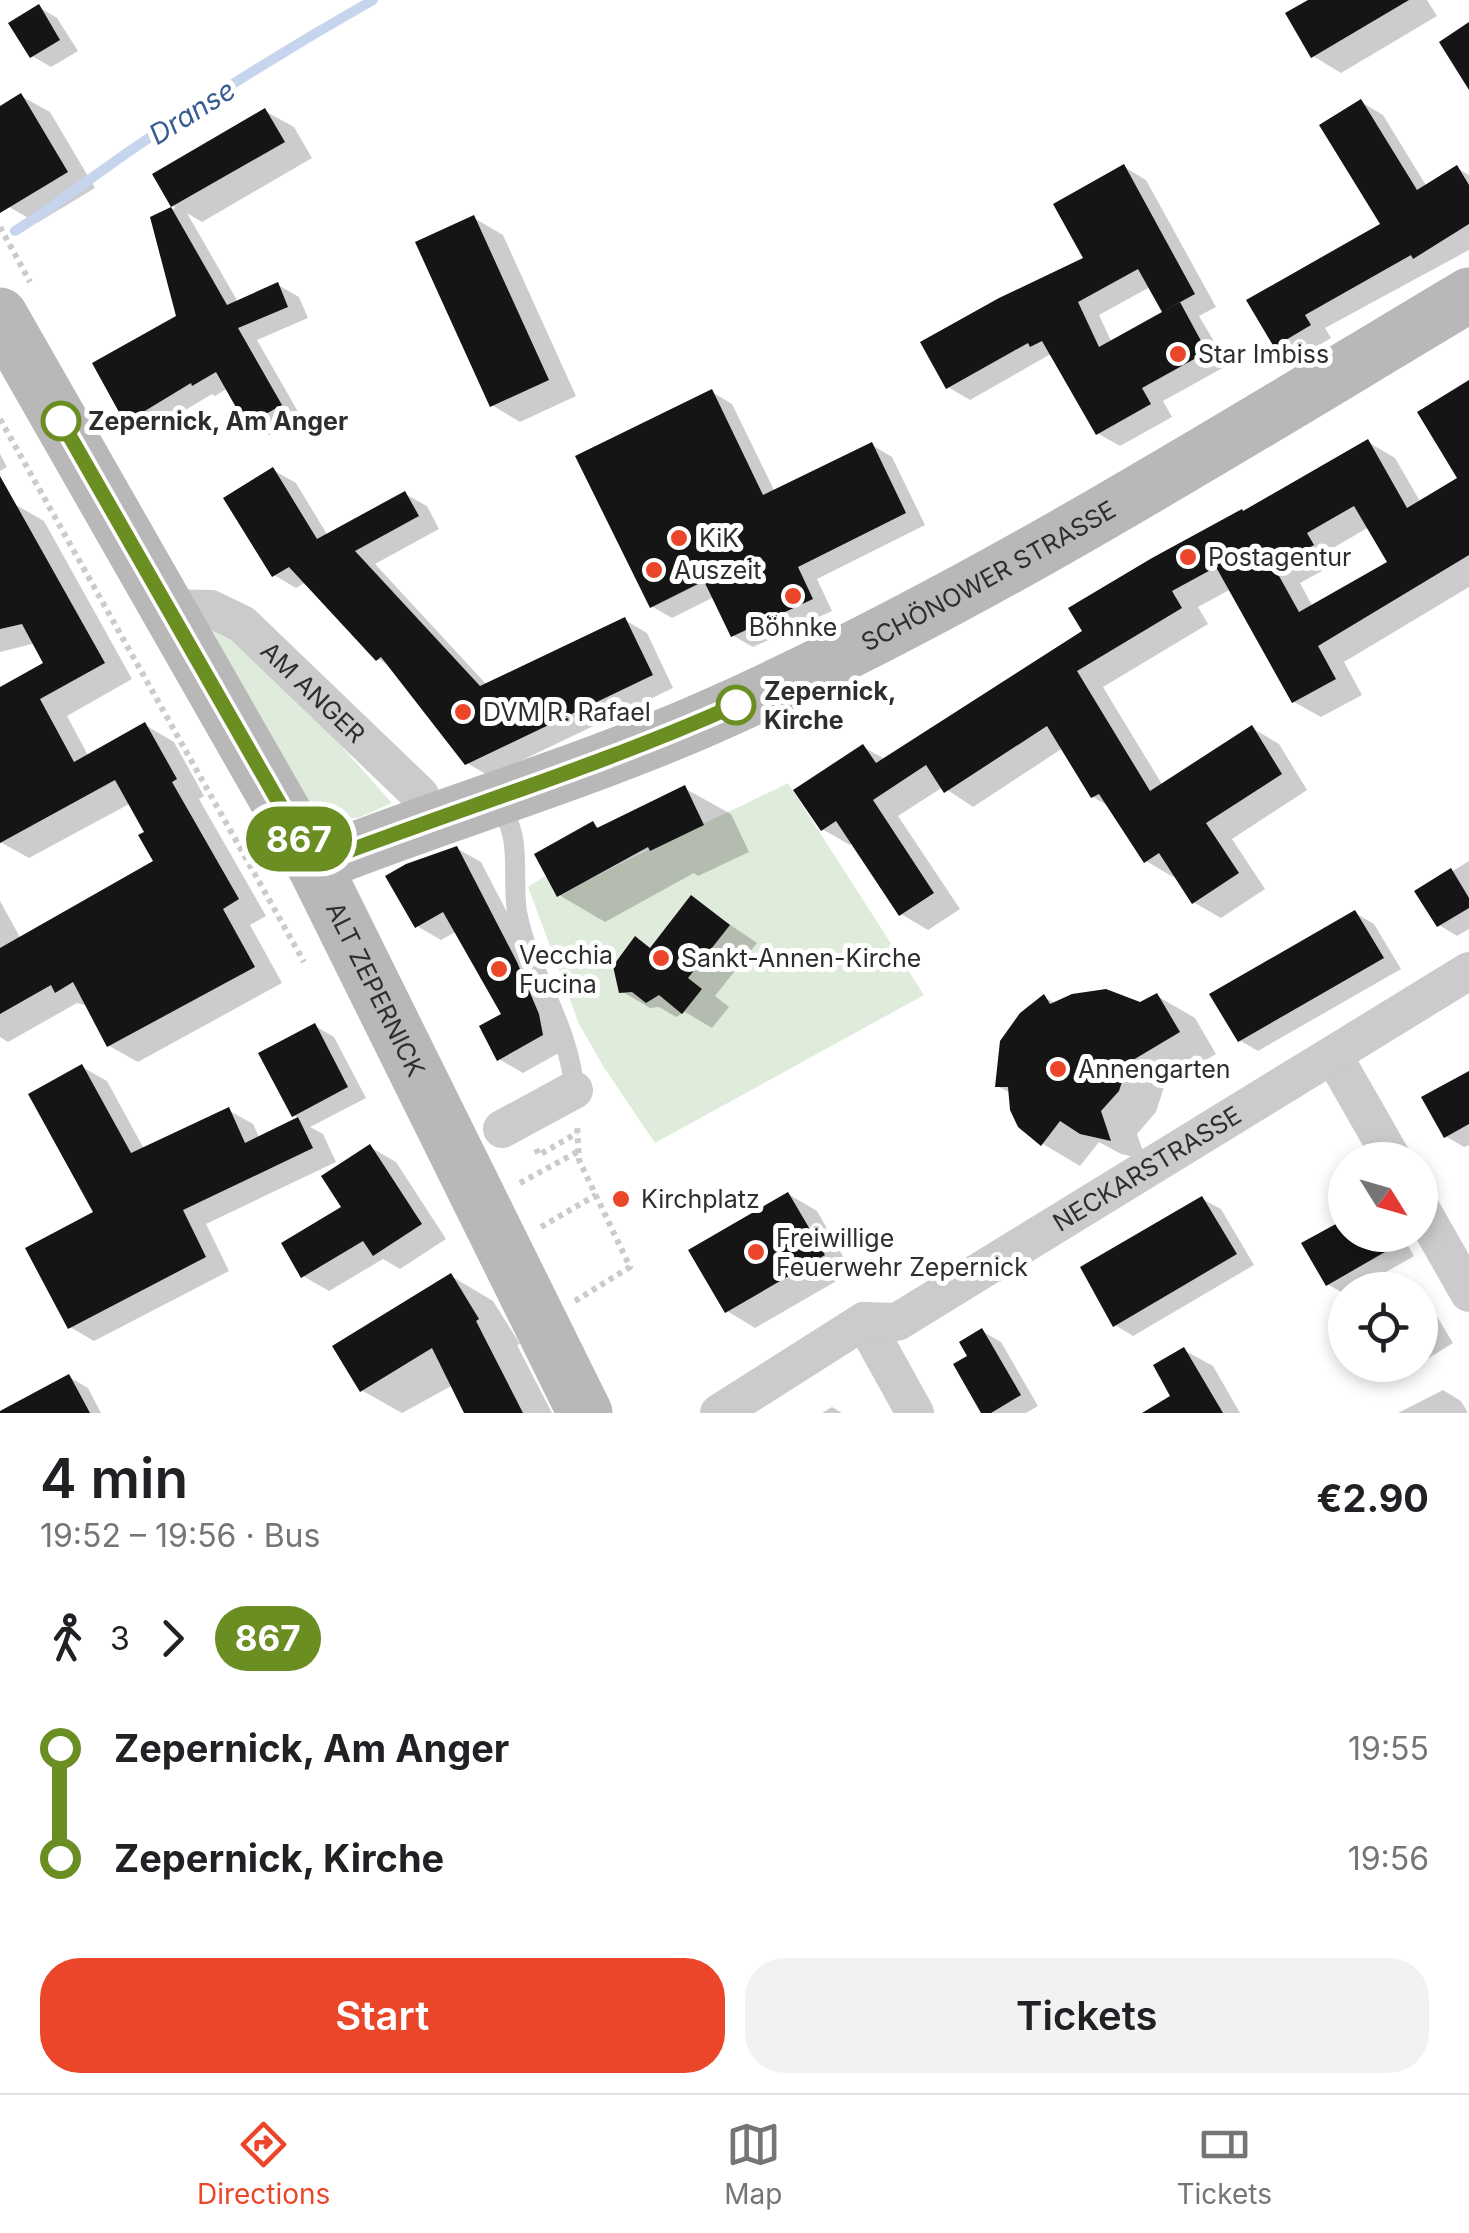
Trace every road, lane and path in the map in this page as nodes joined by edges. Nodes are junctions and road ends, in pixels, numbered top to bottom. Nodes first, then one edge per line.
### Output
1 (1469, 295) edge
2 (0, 315) edge
3 (0, 419) edge
4 (166, 608) junction
5 (492, 801) junction
6 (431, 820) junction
7 (314, 864) junction
8 (304, 962) dead end
9 (1469, 971) edge
10 (1333, 1054) junction
11 (574, 1090) junction
12 (502, 1129) dead end
13 (1383, 1142) edge
14 (578, 1151) junction
15 (520, 1183) dead end
16 (596, 1195) junction
17 (527, 1235) dead end
18 (1438, 1239) edge
19 (1469, 1293) edge
20 (562, 1309) dead end
21 (864, 1321) junction
22 (586, 1413) edge
23 (719, 1413) edge
24 (915, 1413) edge

1 - 5 street, SCHÖNOWER STRASSE
2 - 4 street, ALT ZEPERNICK
3 - 8 path
4 - 6 street, AM ANGER
4 - 7 street, ALT ZEPERNICK
5 - 6 street, SCHÖNOWER STRASSE
5 - 11 lane
6 - 7 street, SCHÖNOWER STRASSE
7 - 22 street, ALT ZEPERNICK
9 - 10 street, NECKARSTRASSE
10 - 13 street
10 - 21 street, NECKARSTRASSE
11 - 12 street
11 - 14 path
14 - 15 path
14 - 16 path
16 - 17 path
16 - 20 path
18 - 19 street
21 - 23 street, NECKARSTRASSE
21 - 24 street

